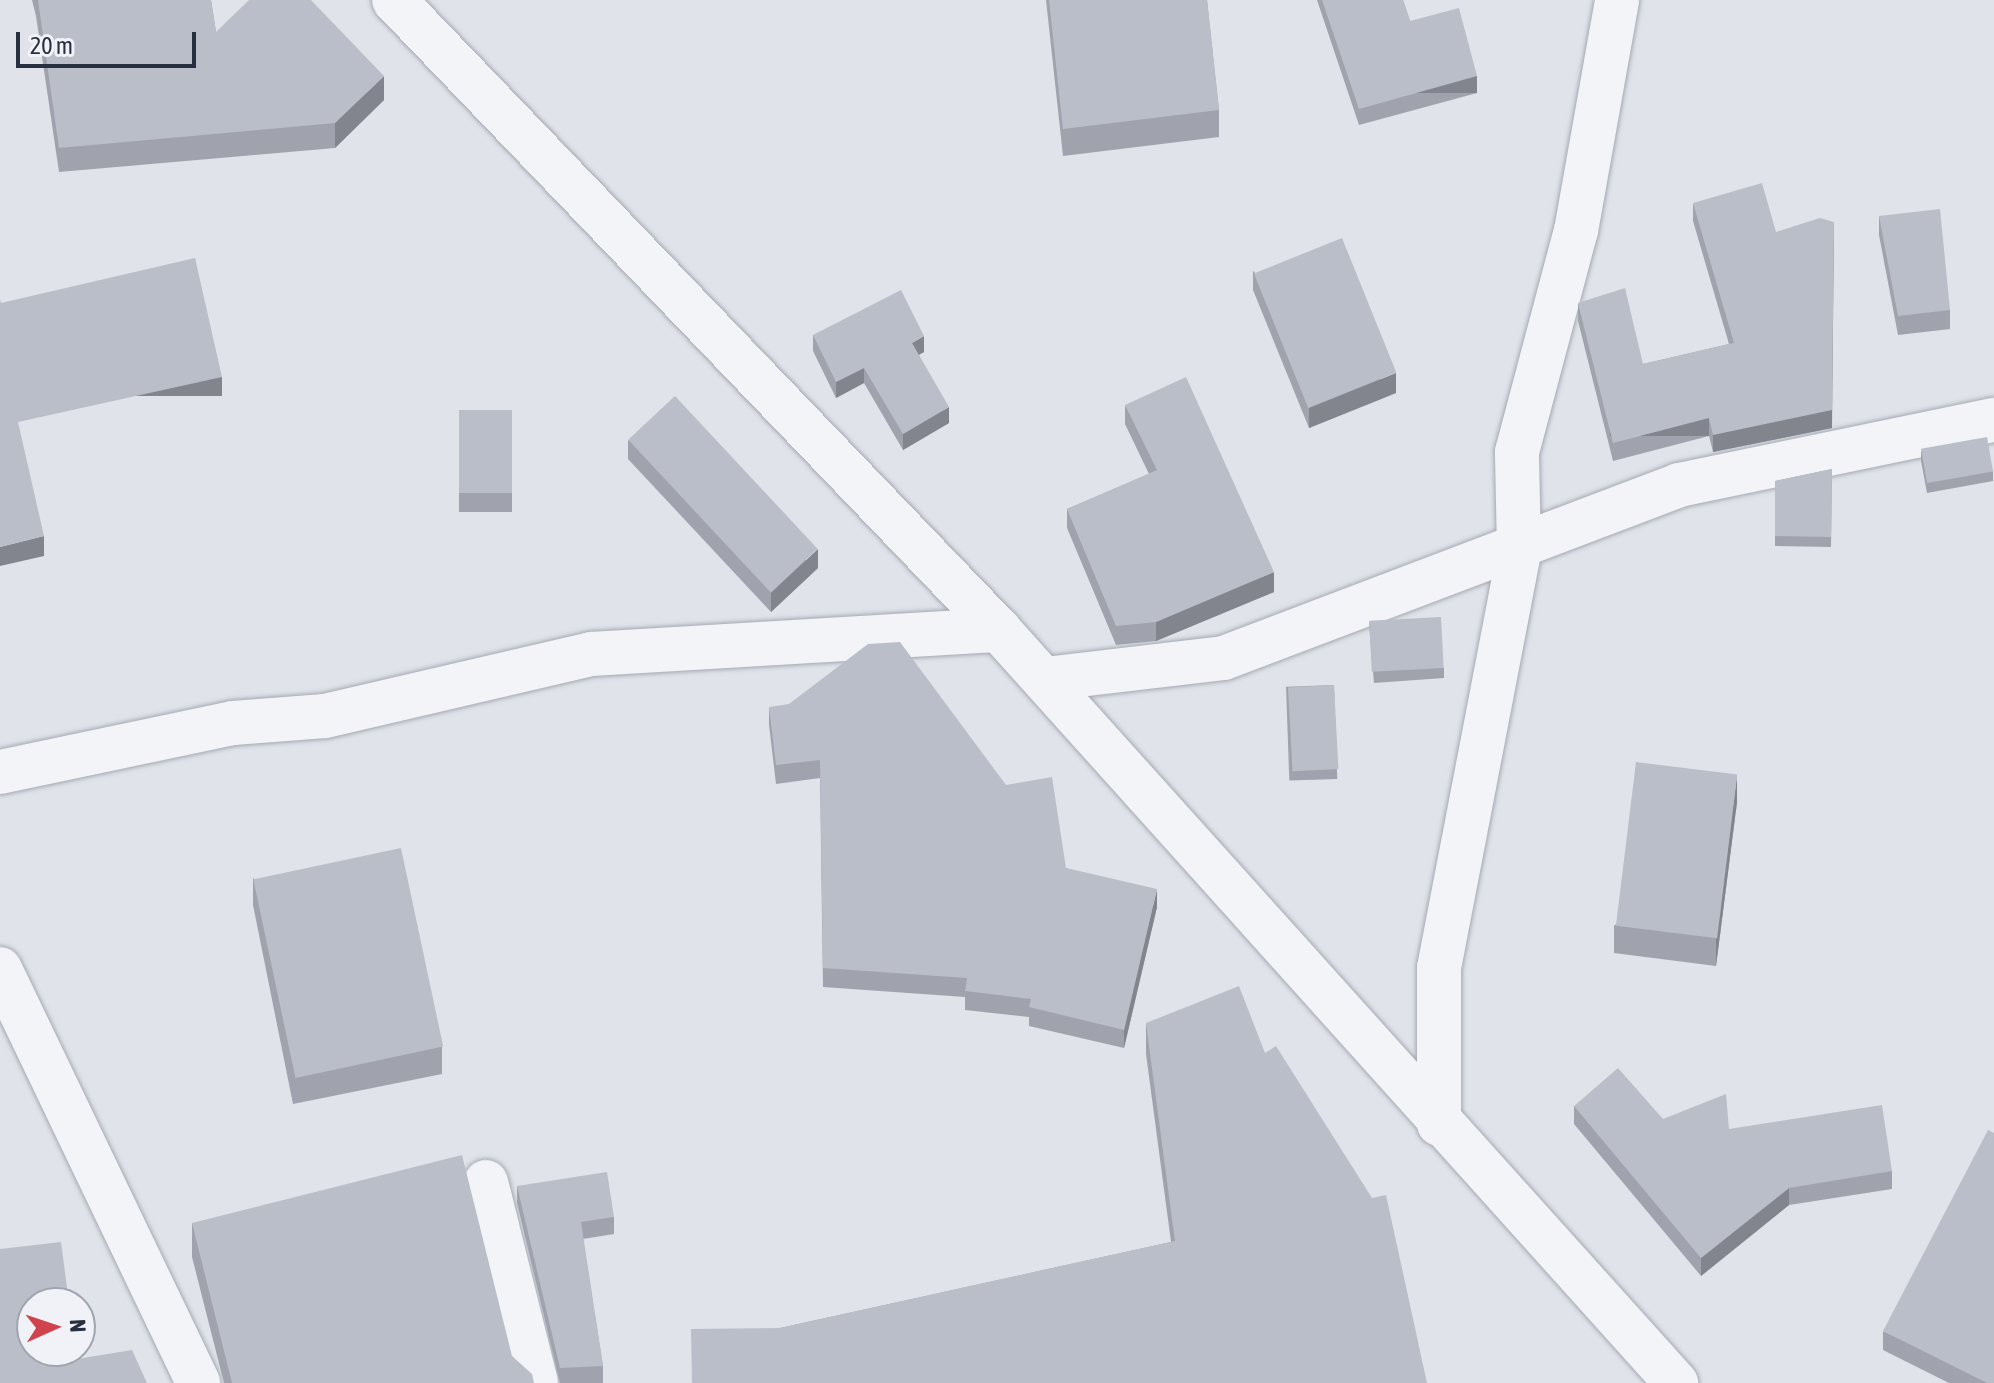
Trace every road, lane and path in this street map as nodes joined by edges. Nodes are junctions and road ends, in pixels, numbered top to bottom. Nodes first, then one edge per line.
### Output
1 (394, 0) edge
2 (1617, 0) edge
3 (1994, 420) edge
4 (1519, 551) junction
5 (999, 630) junction
6 (1045, 679) junction
7 (0, 772) edge
8 (0, 969) edge
9 (1439, 1124) junction
10 (486, 1182) dead end
11 (1666, 1380) edge
12 (198, 1383) edge
13 (536, 1383) edge

1 - 5 street
2 - 4 street
3 - 4 street
4 - 6 street
4 - 9 street
5 - 6 street
5 - 7 street
6 - 9 street
8 - 12 street
9 - 11 street
10 - 13 street

